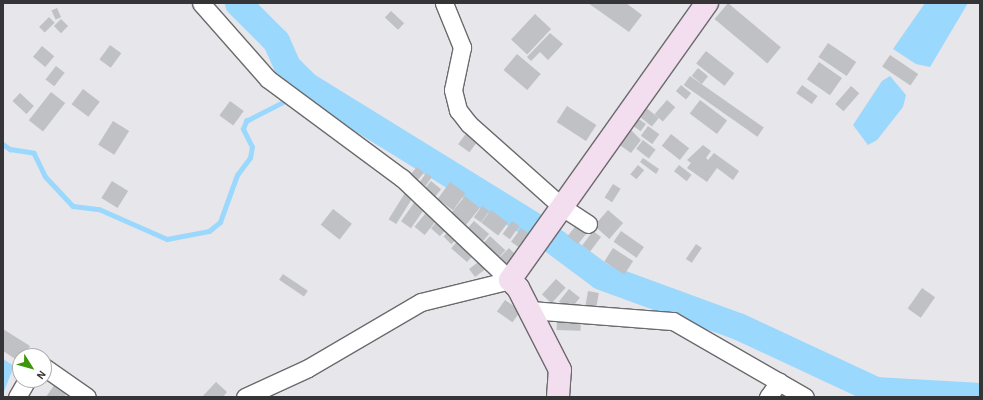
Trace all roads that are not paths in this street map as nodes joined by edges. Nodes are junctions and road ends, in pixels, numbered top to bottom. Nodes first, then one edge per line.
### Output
1 (201, 3) edge
2 (444, 3) edge
3 (707, 3) edge
4 (557, 215) junction
5 (588, 224) dead end
6 (510, 280) junction
7 (529, 310) junction
8 (52, 373) edge
9 (779, 382) junction
10 (22, 388) edge
11 (17, 397) edge
12 (87, 397) edge
13 (244, 397) edge
14 (558, 397) edge
15 (768, 397) edge
16 (805, 397) edge

1 - 6 street
2 - 4 street
3 - 4 street
4 - 5 street
4 - 6 street
6 - 7 street
6 - 13 street
7 - 9 street
7 - 14 street
8 - 12 street
9 - 15 street
9 - 16 street
10 - 11 street

